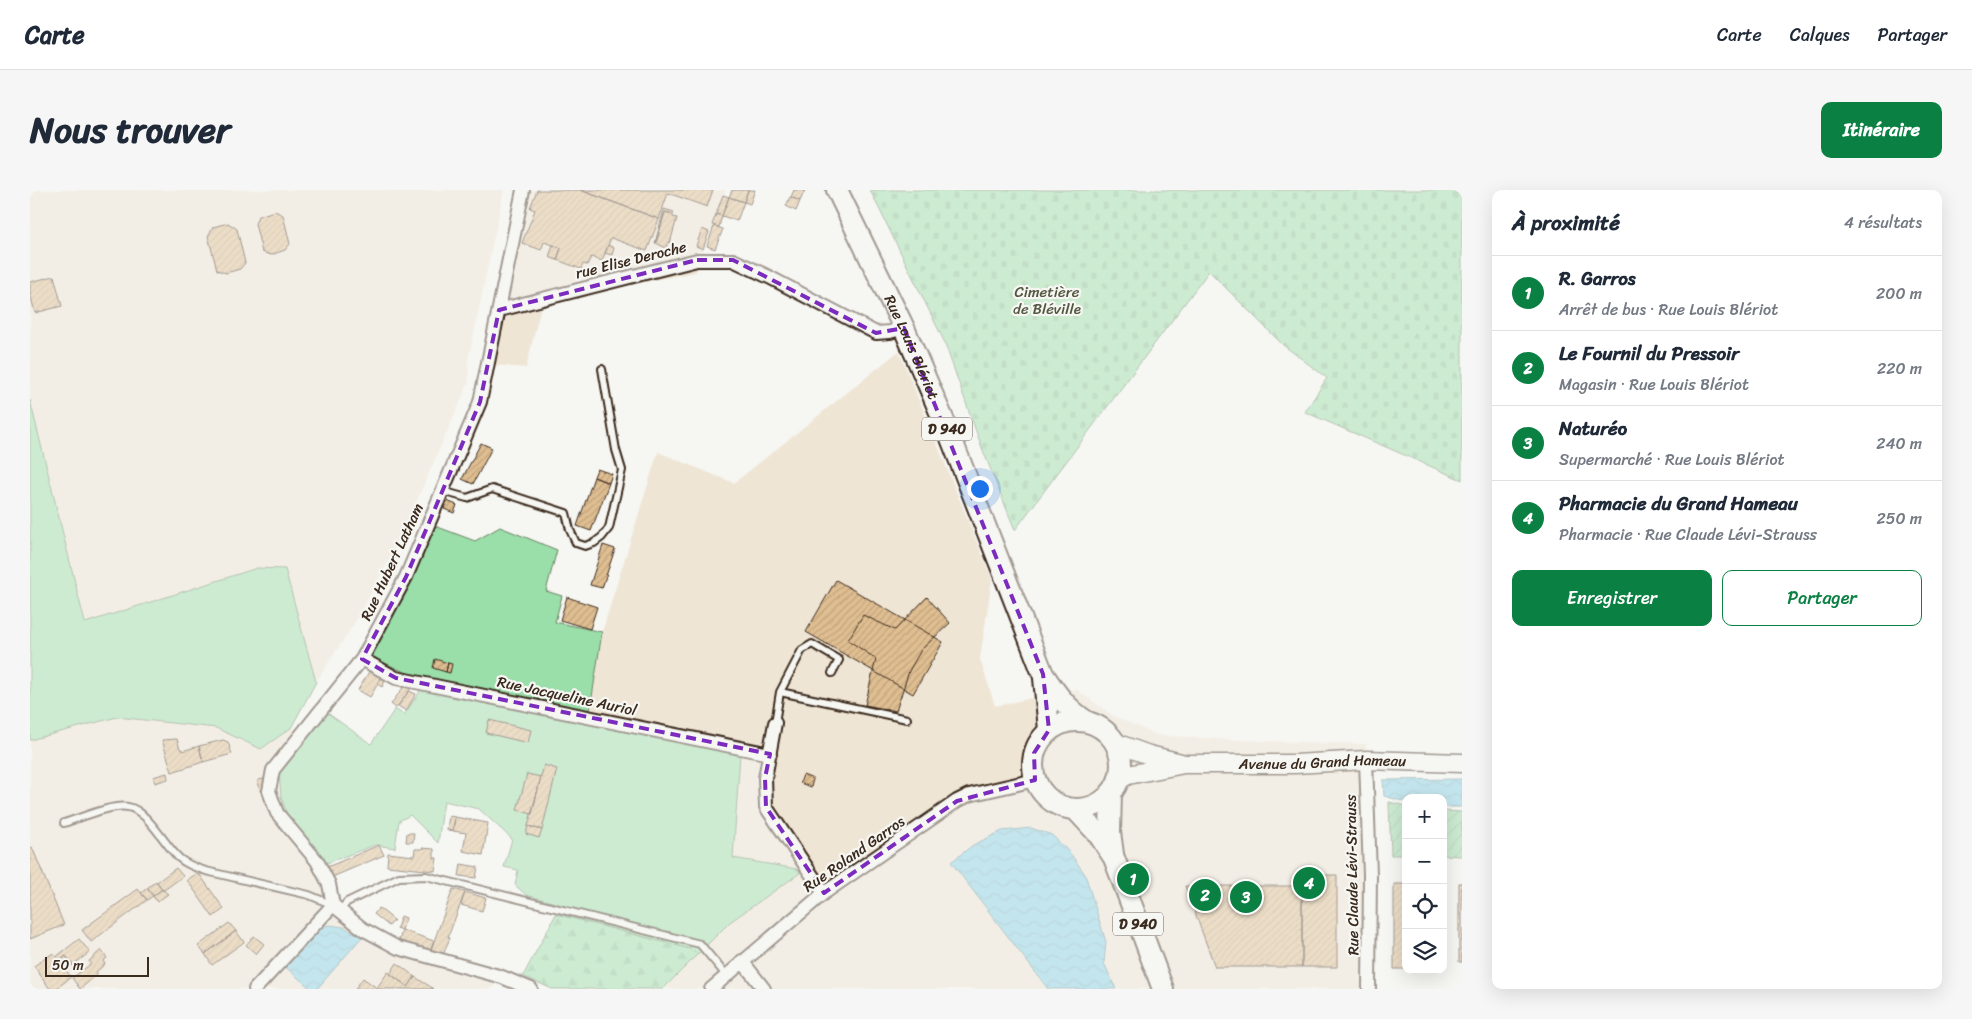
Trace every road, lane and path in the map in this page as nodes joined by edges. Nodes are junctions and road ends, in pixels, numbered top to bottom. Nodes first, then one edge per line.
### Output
1 (523, 190) edge
2 (837, 190) edge
3 (499, 310) junction
4 (904, 328) junction
5 (602, 369) dead end
6 (442, 491) junction
7 (362, 659) junction
8 (832, 673) dead end
9 (1043, 674) junction
10 (780, 692) junction
11 (907, 719) dead end
12 (1086, 721) junction
13 (775, 723) joint
14 (1049, 730) junction
15 (1116, 743) junction
16 (770, 754) junction
17 (1366, 760) junction
18 (1462, 763) edge
19 (1184, 764) junction
20 (1035, 780) junction
21 (1115, 786) junction
22 (1076, 810) junction
23 (64, 823) dead end
24 (1114, 858) junction
25 (824, 893) junction
26 (336, 908) junction
27 (742, 962) junction
28 (726, 975) junction
29 (255, 989) edge
30 (531, 989) edge
31 (711, 989) edge
32 (764, 989) edge
33 (1163, 989) edge
34 (1369, 989) edge

1 - 3 street, Rue Hubert Latham
2 - 4 main road, Rue Louis Blériot / D 940
3 - 4 street, rue Elise Deroche
3 - 6 street, Rue Hubert Latham
4 - 9 main road, Rue Louis Blériot / D 940
5 - 6 lane
6 - 7 street, Rue Hubert Latham
7 - 16 street, Rue Jacqueline Auriol
7 - 26 street, Rue Hubert Latham
8 - 10 lane
9 - 12 main road, Rue Louis Blériot / D 940
9 - 14 main road, Rue Louis Blériot / D 940
10 - 11 lane
10 - 13 lane
12 - 14 main road
12 - 15 main road
13 - 16 street
14 - 20 main road
15 - 19 main road, Avenue du Grand Hameau
15 - 21 main road
16 - 25 street
17 - 18 main road, Avenue du Grand Hameau
17 - 19 main road, Avenue du Grand Hameau
17 - 34 street, Rue Claude Lévi-Strauss
19 - 21 main road, Avenue du Grand Hameau
20 - 22 main road
20 - 25 street, Rue Roland Garros
21 - 22 main road
21 - 24 main road, D 940
22 - 24 main road, D 940
23 - 26 lane
24 - 33 main road, D 940
25 - 27 street, Rue Roland Garros
26 - 28 lane
26 - 29 street
26 - 30 street
27 - 28 street, Rue Roland Garros
27 - 32 street
28 - 31 street, Rue Roland Garros

